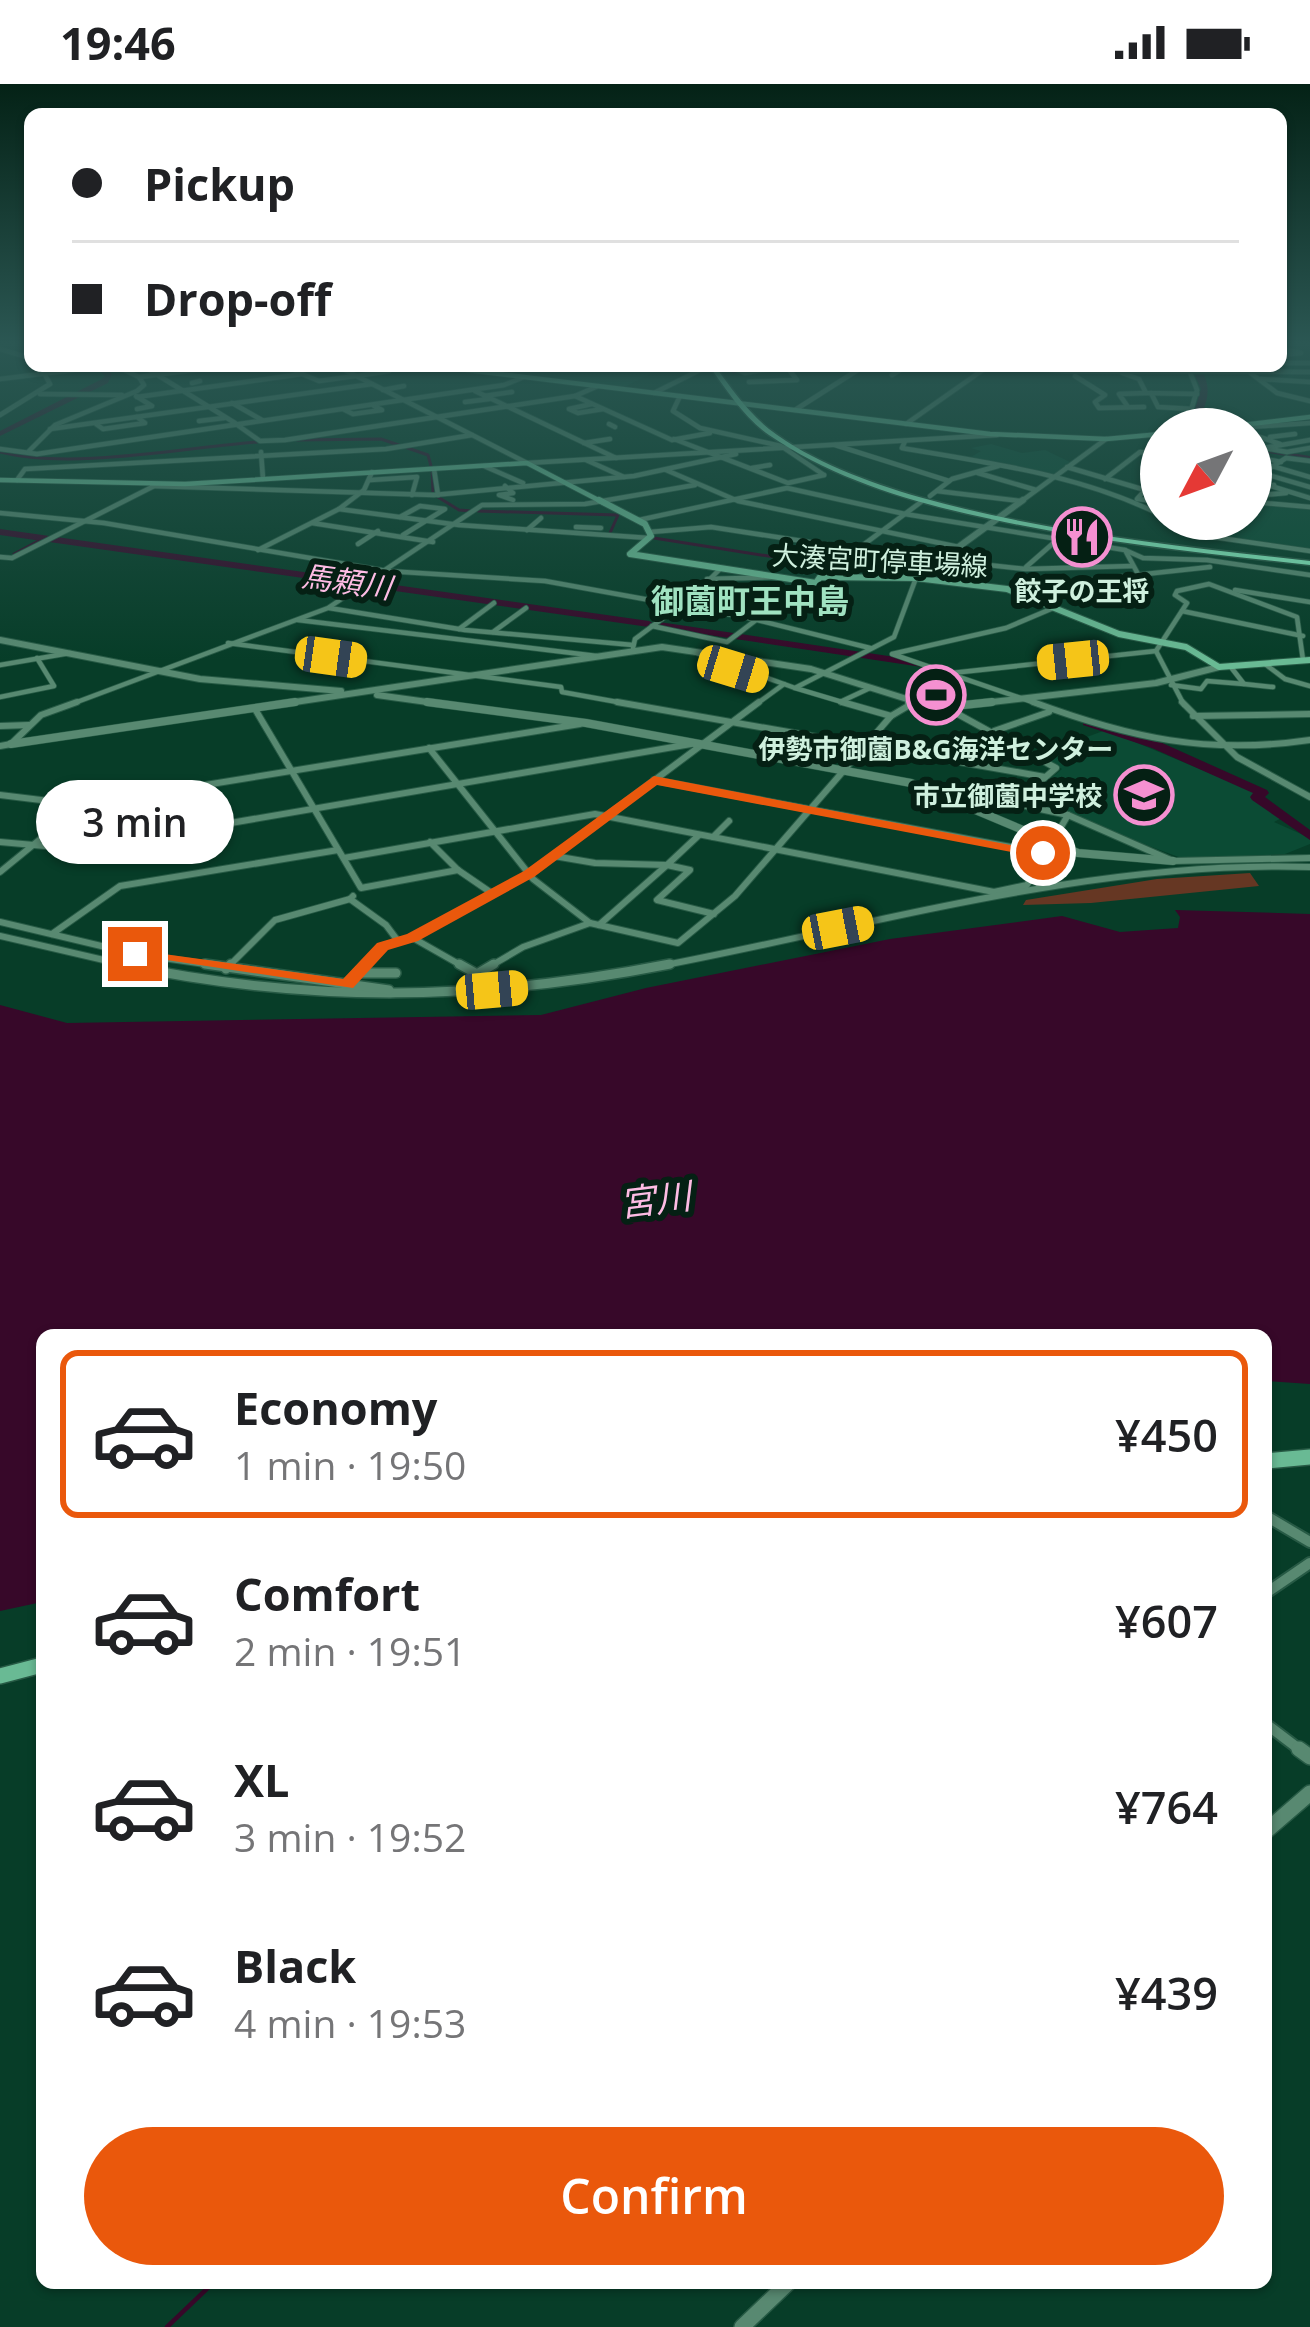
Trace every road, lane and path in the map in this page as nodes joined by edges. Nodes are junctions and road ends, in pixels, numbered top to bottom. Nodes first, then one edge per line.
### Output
1 (182, 450) dead end
2 (1300, 450) edge
3 (28, 451) junction
4 (31, 451) edge
5 (87, 451) edge
6 (154, 451) dead end
7 (231, 451) edge
8 (261, 451) edge
9 (348, 451) edge
10 (503, 451) edge
11 (601, 451) edge
12 (699, 451) edge
13 (753, 451) edge
14 (797, 451) edge
15 (800, 451) edge
16 (801, 451) edge
17 (853, 451) edge
18 (919, 451) edge
19 (1089, 451) edge
20 (0, 452) edge
21 (341, 452) junction
22 (1140, 452) edge
23 (704, 453) junction
24 (734, 453) junction
25 (91, 456) dead end
26 (261, 456) junction
27 (1272, 456) edge
28 (230, 458) junction
29 (616, 458) junction
30 (1286, 458) junction
31 (717, 459) junction
32 (183, 460) junction
33 (586, 460) junction
34 (153, 462) junction
35 (145, 463) junction
36 (527, 463) junction
37 (1272, 463) edge
38 (1004, 464) junction
39 (1275, 464) junction
40 (1310, 464) edge
41 (484, 466) junction
42 (774, 466) dead end
43 (1272, 466) edge
44 (1066, 467) junction
45 (188, 469) dead end
46 (434, 469) junction
47 (666, 470) junction
48 (751, 471) junction
49 (976, 472) junction
50 (349, 474) junction
51 (371, 476) junction
52 (634, 476) junction
53 (1054, 476) junction
54 (1272, 476) edge
55 (624, 477) junction
56 (732, 477) dead end
57 (388, 478) junction
58 (263, 479) junction
59 (1105, 479) junction
60 (0, 480) edge
61 (17, 480) junction
62 (560, 480) junction
63 (1284, 480) junction
64 (949, 481) junction
65 (523, 483) junction
66 (151, 485) junction
67 (695, 485) junction
68 (788, 485) junction
69 (1272, 486) edge
70 (1272, 486) edge
71 (505, 487) junction
72 (1310, 487) edge
73 (1036, 490) junction
74 (665, 491) junction
75 (1291, 492) junction
76 (933, 493) junction
77 (1272, 494) edge
78 (408, 495) junction
79 (358, 496) junction
80 (378, 496) junction
81 (434, 496) junction
82 (1310, 497) edge
83 (1135, 500) junction
84 (1140, 500) edge
85 (1272, 500) edge
86 (738, 501) junction
87 (601, 502) junction
88 (921, 502) dead end
89 (1022, 502) junction
90 (1140, 503) edge
91 (520, 506) junction
92 (1310, 507) edge
93 (340, 509) junction
94 (0, 513) edge
95 (374, 514) junction
96 (626, 514) junction
97 (905, 514) junction
98 (1002, 516) junction
99 (398, 517) junction
100 (541, 518) dead end
101 (585, 518) dead end
102 (79, 520) junction
103 (427, 520) junction
104 (639, 520) junction
105 (312, 523) junction
106 (456, 524) junction
107 (986, 527) junction
108 (601, 528) dead end
109 (527, 530) junction
110 (573, 530) junction
111 (375, 531) junction
112 (879, 534) junction
113 (403, 535) junction
114 (650, 535) junction
115 (611, 536) junction
116 (1058, 539) junction
117 (1194, 540) edge
118 (434, 542) junction
119 (358, 544) dead end
120 (1128, 545) junction
121 (958, 548) junction
122 (258, 550) junction
123 (854, 552) junction
124 (1206, 552) junction
125 (1278, 554) junction
126 (5, 558) edge
127 (1143, 558) junction
128 (1310, 558) edge
129 (941, 561) junction
130 (1133, 566) junction
131 (1023, 568) junction
132 (720, 569) junction
133 (1266, 569) junction
134 (387, 571) junction
135 (1157, 572) junction
136 (1138, 574) junction
137 (1310, 575) edge
138 (820, 577) junction
139 (778, 578) junction
140 (916, 578) junction
141 (707, 579) junction
142 (1209, 584) junction
143 (1025, 586) junction
144 (1218, 588) junction
145 (1007, 589) junction
146 (1310, 602) edge
147 (494, 603) dead end
148 (674, 606) junction
149 (328, 608) junction
150 (526, 608) dead end
151 (1051, 609) junction
152 (1182, 611) junction
153 (1292, 615) junction
154 (1310, 615) edge
155 (293, 619) junction
156 (756, 620) junction
157 (652, 626) junction
158 (459, 629) junction
159 (494, 632) junction
160 (1303, 635) junction
161 (0, 640) edge
162 (1161, 641) junction
163 (229, 644) junction
164 (633, 648) junction
165 (688, 650) junction
166 (868, 651) junction
167 (1156, 651) junction
168 (70, 653) junction
169 (892, 654) junction
170 (599, 657) junction
171 (38, 658) junction
172 (1307, 660) edge
173 (0, 664) edge
174 (1265, 664) junction
175 (1231, 666) junction
176 (1219, 668) junction
177 (156, 671) junction
178 (825, 672) junction
179 (949, 674) junction
180 (476, 676) junction
181 (1170, 683) junction
182 (784, 684) junction
183 (1244, 684) junction
184 (1310, 686) edge
185 (1273, 687) dead end
186 (795, 688) junction
187 (870, 688) junction
188 (362, 693) junction
189 (0, 697) edge
190 (1275, 698) dead end
191 (1016, 699) junction
192 (840, 702) junction
193 (913, 703) junction
194 (945, 707) junction
195 (255, 709) junction
196 (1280, 713) junction
197 (1310, 714) edge
198 (891, 716) junction
199 (1193, 716) junction
200 (733, 722) junction
201 (586, 723) junction
202 (29, 725) junction
203 (0, 726) edge
204 (994, 730) junction
205 (1310, 740) edge
206 (12, 742) junction
207 (700, 743) junction
208 (0, 744) edge
209 (865, 745) junction
210 (1218, 745) junction
211 (429, 748) junction
212 (842, 770) junction
213 (292, 771) junction
214 (1045, 777) junction
215 (654, 780) junction
216 (457, 784) junction
217 (945, 794) junction
218 (0, 795) edge
219 (1310, 797) edge
220 (1018, 801) junction
221 (82, 805) junction
222 (313, 808) junction
223 (809, 808) junction
224 (1068, 815) junction
225 (607, 816) junction
226 (728, 821) dead end
227 (491, 831) junction
228 (699, 835) junction
229 (713, 838) junction
230 (0, 842) edge
231 (430, 842) junction
232 (1051, 842) junction
233 (32, 845) junction
234 (777, 849) junction
235 (1043, 853) junction
236 (341, 854) junction
237 (554, 856) junction
238 (1173, 861) junction
239 (1310, 863) edge
240 (667, 865) junction
241 (458, 870) junction
242 (0, 872) edge
243 (529, 874) junction
244 (361, 888) junction
245 (493, 894) junction
246 (350, 899) junction
247 (714, 914) junction
248 (0, 922) edge
249 (594, 924) junction
250 (52, 934) junction
251 (0, 936) edge
252 (412, 938) junction
253 (398, 941) junction
254 (226, 969) junction
255 (357, 973) junction
256 (396, 973) dead end
257 (347, 984) junction
258 (422, 995) junction
259 (1310, 1457) edge
260 (1272, 1460) edge
261 (1272, 1520) edge
262 (1310, 1542) edge
263 (1310, 1563) edge
264 (1272, 1589) edge
265 (36, 1667) edge
266 (0, 1676) edge
267 (1272, 1732) edge
268 (1310, 1757) edge
269 (1310, 1792) edge
270 (1272, 1826) edge
271 (782, 2289) edge
272 (742, 2327) edge

1 - 32 street
2 - 40 street
3 - 4 street
3 - 20 street
3 - 20 street
5 - 25 street
6 - 34 street
7 - 28 street
8 - 26 street
9 - 21 street
10 - 36 street
11 - 29 street
12 - 23 street
13 - 24 street
14 - 68 street
15 - 98 highway
16 - 76 highway
17 - 64 street
18 - 38 street
19 - 44 street
21 - 26 street
21 - 50 street
22 - 59 street
23 - 24 street
23 - 29 street
23 - 31 street
24 - 31 street
26 - 28 street
26 - 58 street
27 - 30 street
28 - 32 street
29 - 33 street
30 - 39 street
30 - 40 street
31 - 47 street
31 - 48 street
32 - 34 street
32 - 45 street
33 - 36 street
33 - 55 street
34 - 35 street
35 - 61 street
35 - 66 street
36 - 41 main road
36 - 62 main road, 大湊宮町停車場線
37 - 39 street
38 - 49 street
38 - 53 street
39 - 40 street
39 - 40 street
39 - 43 street
41 - 46 main road
41 - 65 street
42 - 48 street
44 - 53 street
44 - 59 street
46 - 51 main road
46 - 81 street
47 - 52 street
47 - 67 street
48 - 56 street
48 - 68 street
49 - 64 street
49 - 73 street
50 - 51 main road
50 - 58 main road
51 - 57 street
51 - 79 street
52 - 55 street
52 - 74 street
53 - 73 street
53 - 83 street
54 - 63 street
55 - 62 street
57 - 78 street
57 - 80 street
58 - 66 main road
59 - 83 street
60 - 61 main road
61 - 66 main road
62 - 65 street
62 - 87 main road, 大湊宮町停車場線
63 - 69 street
63 - 72 street
64 - 76 street
65 - 71 street
66 - 79 street
66 - 102 street
67 - 74 street
67 - 86 street
68 - 86 street
68 - 97 street
70 - 75 street
71 - 81 street
71 - 91 street
73 - 89 street
74 - 87 street
75 - 77 street
75 - 82 street
76 - 89 street
76 - 98 highway
78 - 80 street
78 - 81 street
78 - 95 street
79 - 80 street
79 - 93 street
83 - 84 street
83 - 90 street
85 - 92 street
86 - 104 street
86 - 112 street
87 - 91 street
87 - 96 main road, 大湊宮町停車場線
88 - 97 street
89 - 98 street
91 - 106 street
93 - 95 street
93 - 105 street
94 - 102 street
95 - 99 street
96 - 104 main road, 大湊宮町停車場線
96 - 115 street
97 - 107 street
97 - 112 street
98 - 107 street
98 - 120 highway
98 - 124 highway
99 - 103 street
99 - 103 street
99 - 111 street
100 - 109 street
101 - 110 street
102 - 122 street
102 - 126 street
103 - 106 street
103 - 113 street
104 - 114 main road, 大湊宮町停車場線
105 - 111 street
105 - 122 street
106 - 109 street
106 - 118 street
107 - 116 street
107 - 121 street
108 - 110 street
109 - 110 street
110 - 115 street
111 - 113 street
111 - 119 street
112 - 121 street
112 - 123 street
113 - 118 street
114 - 115 street
114 - 123 street
114 - 132 main road, 大湊宮町停車場線
116 - 120 street
116 - 131 street
117 - 124 street
118 - 134 street
120 - 124 highway
120 - 127 street
120 - 130 street
121 - 129 street
122 - 134 street
123 - 129 street
123 - 138 street
124 - 125 highway
124 - 127 street
124 - 133 street
124 - 135 street
124 - 142 street
125 - 128 highway
125 - 133 street
127 - 135 street
129 - 131 street
129 - 140 street
130 - 131 street
130 - 136 street
131 - 143 street
132 - 139 main road, 大湊宮町停車場線
132 - 141 street
133 - 137 street
134 - 148 street
134 - 149 street
135 - 136 street
136 - 143 street
138 - 139 main road, 大湊宮町停車場線
138 - 140 main road, 大湊宮町停車場線
139 - 141 street
140 - 145 main road, 大湊宮町停車場線
140 - 166 street
141 - 148 street
142 - 144 street
142 - 152 street
143 - 145 street
144 - 146 street
144 - 153 street
145 - 151 main road, 大湊宮町停車場線
147 - 158 street
148 - 156 street
148 - 157 street
149 - 155 street
149 - 158 street
150 - 159 street
151 - 162 main road, 大湊宮町停車場線
151 - 169 street
152 - 160 street
152 - 162 street
153 - 154 street
153 - 160 street
155 - 163 street
155 - 170 street
156 - 157 street
156 - 166 street
157 - 164 street
158 - 159 street
159 - 164 street
160 - 172 street
161 - 168 street
162 - 167 street
162 - 176 main road, 大湊宮町停車場線
163 - 177 street
163 - 180 street
164 - 165 street
164 - 170 street
165 - 178 street
165 - 182 street
166 - 169 street
166 - 178 street
167 - 179 street
167 - 181 street
168 - 171 street
168 - 177 street
169 - 179 street
170 - 180 street
171 - 173 street
171 - 189 street
172 - 174 main road
174 - 175 main road
174 - 184 street
175 - 176 main road
175 - 183 street
176 - 181 street
177 - 188 street
177 - 202 street
178 - 186 street
178 - 187 street
179 - 191 street
180 - 188 street
180 - 200 street
181 - 183 street
181 - 191 street
181 - 199 street
182 - 186 street
182 - 200 street
183 - 185 street
186 - 192 street
187 - 192 street
187 - 193 street
188 - 195 street
188 - 201 street
190 - 196 street
191 - 194 street
191 - 204 street
191 - 210 street
192 - 198 street
193 - 194 street
193 - 198 street
194 - 204 street
195 - 206 street
195 - 213 street
196 - 197 street
196 - 199 street
198 - 209 street
199 - 210 street
200 - 207 street
200 - 209 street
201 - 207 street
201 - 211 street
202 - 203 street
202 - 206 street
204 - 214 street
205 - 210 street
206 - 208 street
207 - 212 street
207 - 215 street
207 - 216 street
209 - 212 street
209 - 214 street
210 - 219 street
211 - 213 street
211 - 216 street
212 - 217 street
212 - 223 street
213 - 221 street
213 - 222 street
214 - 220 street
215 - 223 street
215 - 225 street
216 - 222 street
216 - 227 street
217 - 220 street
217 - 232 street
218 - 221 street
220 - 224 street
221 - 233 street
222 - 233 street
222 - 236 street
223 - 234 street
223 - 235 street
224 - 232 street
224 - 238 street
225 - 227 street
225 - 228 street
225 - 237 street
226 - 229 street
227 - 231 street
227 - 243 street
228 - 229 street
228 - 240 street
229 - 234 street
230 - 233 street
231 - 236 street
231 - 241 street
232 - 235 street
232 - 238 street
233 - 242 street
234 - 235 street
234 - 247 street
236 - 244 street
236 - 250 street
237 - 240 street
237 - 243 street
238 - 239 street
239 - 258 street
240 - 247 street
240 - 249 street
241 - 244 street
241 - 245 street
243 - 245 street
243 - 249 street
244 - 246 street
245 - 252 street
246 - 253 street
246 - 254 street
247 - 249 street
248 - 250 street
249 - 252 street
250 - 254 street
251 - 258 street
252 - 253 street
253 - 255 street
254 - 257 street
255 - 256 street
255 - 257 street
257 - 258 street
259 - 260 main road
261 - 262 street
263 - 264 street
265 - 266 main road
267 - 268 street
269 - 270 street
271 - 272 street

